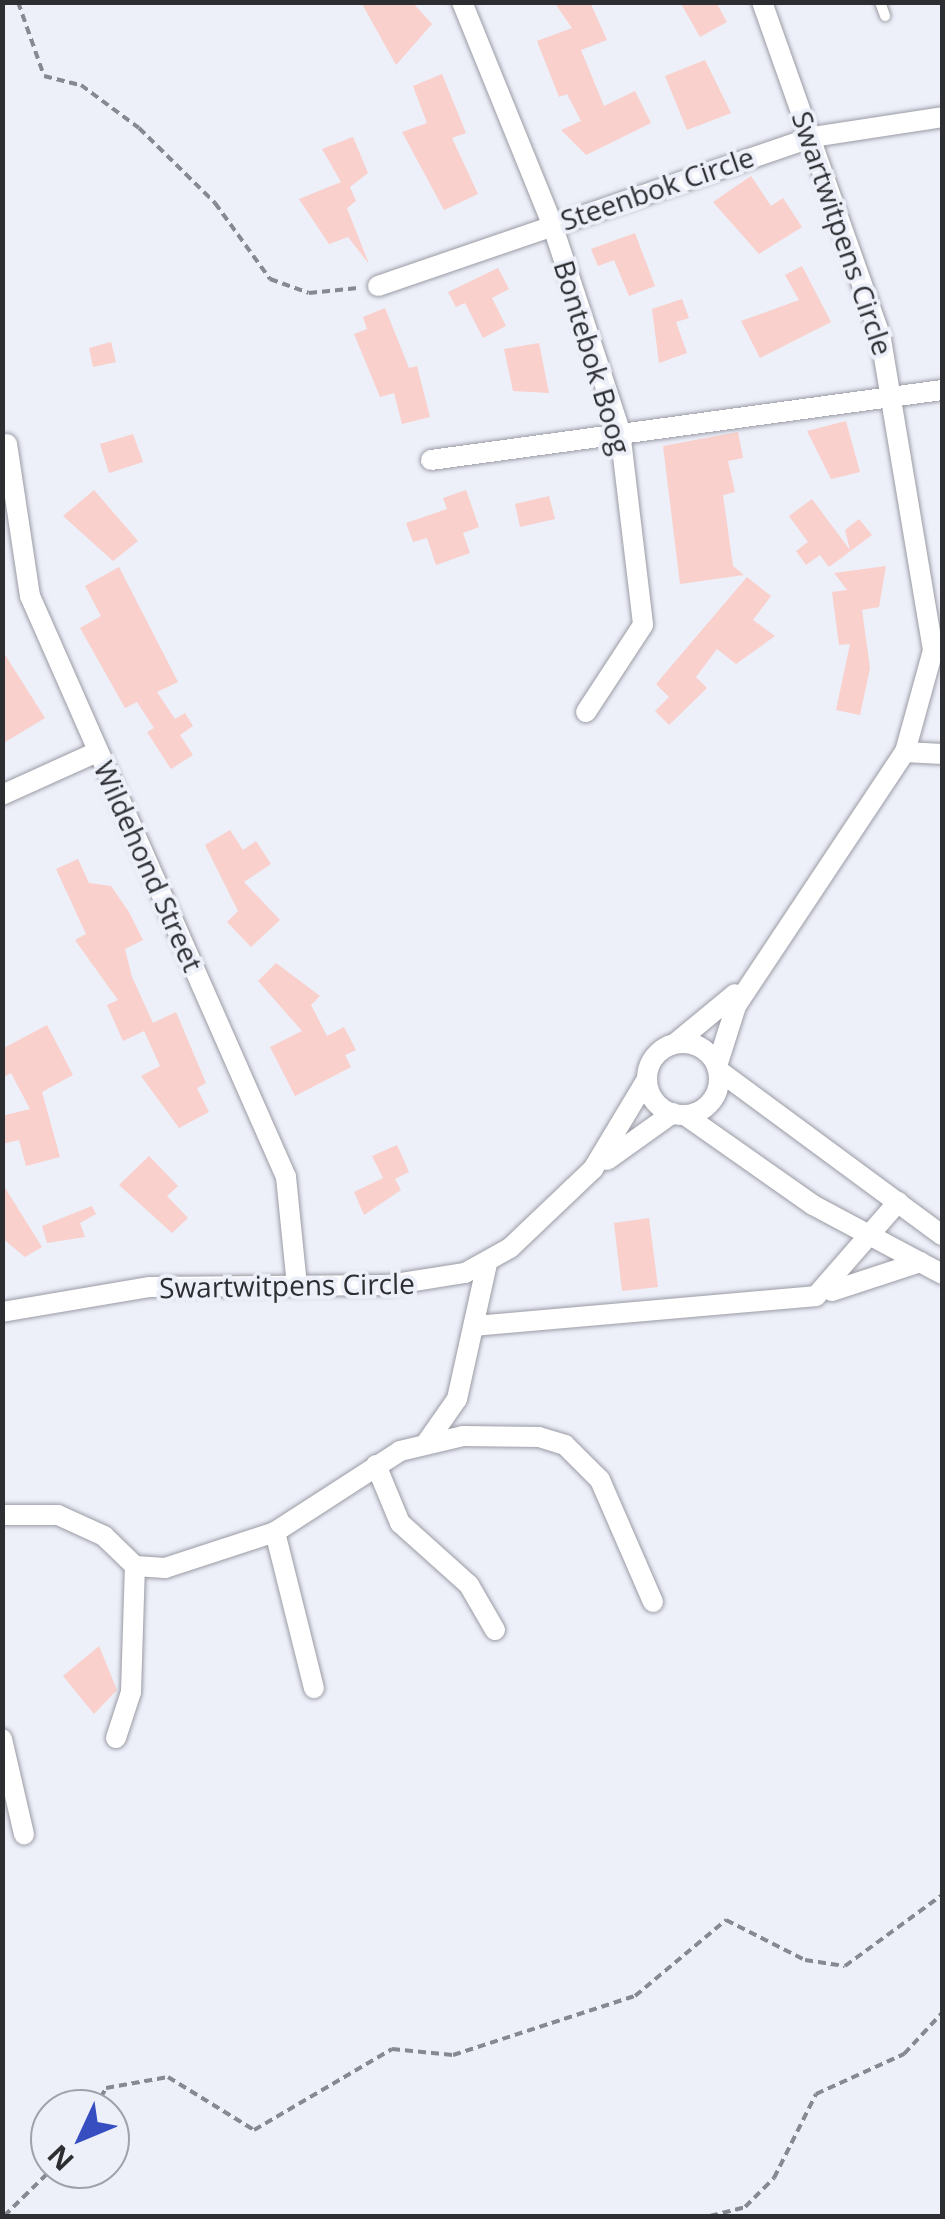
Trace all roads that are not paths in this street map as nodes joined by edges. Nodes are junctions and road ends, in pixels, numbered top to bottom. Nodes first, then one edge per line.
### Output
1 (462, 2) edge
2 (762, 2) edge
3 (880, 2) edge
4 (885, 16) dead end
5 (942, 117) edge
6 (812, 136) junction
7 (552, 224) junction
8 (378, 286) road end
9 (942, 390) edge
10 (892, 392) junction
11 (620, 431) junction
12 (8, 444) dead end
13 (432, 460) dead end
14 (586, 712) dead end
15 (97, 752) junction
16 (905, 752) junction
17 (942, 754) edge
18 (2, 795) edge
19 (766, 959) junction
20 (672, 1044) junction
21 (718, 1068) junction
22 (647, 1079) junction
23 (679, 1114) junction
24 (593, 1168) junction
25 (898, 1202) junction
26 (942, 1235) edge
27 (873, 1238) junction
28 (920, 1262) junction
29 (487, 1264) junction
30 (942, 1274) edge
31 (297, 1286) junction
32 (816, 1296) junction
33 (2, 1312) edge
34 (474, 1326) junction
35 (426, 1442) junction
36 (376, 1465) junction
37 (2, 1514) edge
38 (275, 1532) junction
39 (134, 1566) junction
40 (653, 1602) dead end
41 (495, 1630) dead end
42 (314, 1688) dead end
43 (116, 1738) dead end
44 (2, 1739) edge
45 (24, 1834) dead end

1 - 7 street, Bontebok Boog
2 - 6 street, Swartwitpens Circle
3 - 4 lane
5 - 6 street, Steenbok Circle
6 - 7 street, Steenbok Circle
6 - 10 street, Swartwitpens Circle
7 - 8 street, Steenbok Circle
7 - 11 street, Bontebok Boog
9 - 10 street
10 - 11 street
10 - 16 street, Swartwitpens Circle
11 - 13 street
11 - 14 street, Bontebok Boog
12 - 15 street, Wildehond Street
15 - 18 street
15 - 31 street, Wildehond Street
16 - 17 street
16 - 19 street, Swartwitpens Circle
19 - 20 street, Swartwitpens Circle
19 - 21 street, Swartwitpens Circle
20 - 21 street
20 - 22 street
21 - 23 street
21 - 25 street
22 - 23 street
22 - 24 street, Swartwitpens Circle
23 - 24 street, Swartwitpens Circle
23 - 27 street
24 - 29 street, Swartwitpens Circle
25 - 26 street
25 - 27 street
27 - 28 street
27 - 32 street
28 - 30 street
28 - 32 street
29 - 31 street, Swartwitpens Circle
29 - 34 street
31 - 33 street, Swartwitpens Circle
32 - 34 street
34 - 35 street
35 - 36 street
35 - 40 street
36 - 38 street
36 - 41 street
37 - 39 street
38 - 39 street
38 - 42 street
39 - 43 street
44 - 45 street

